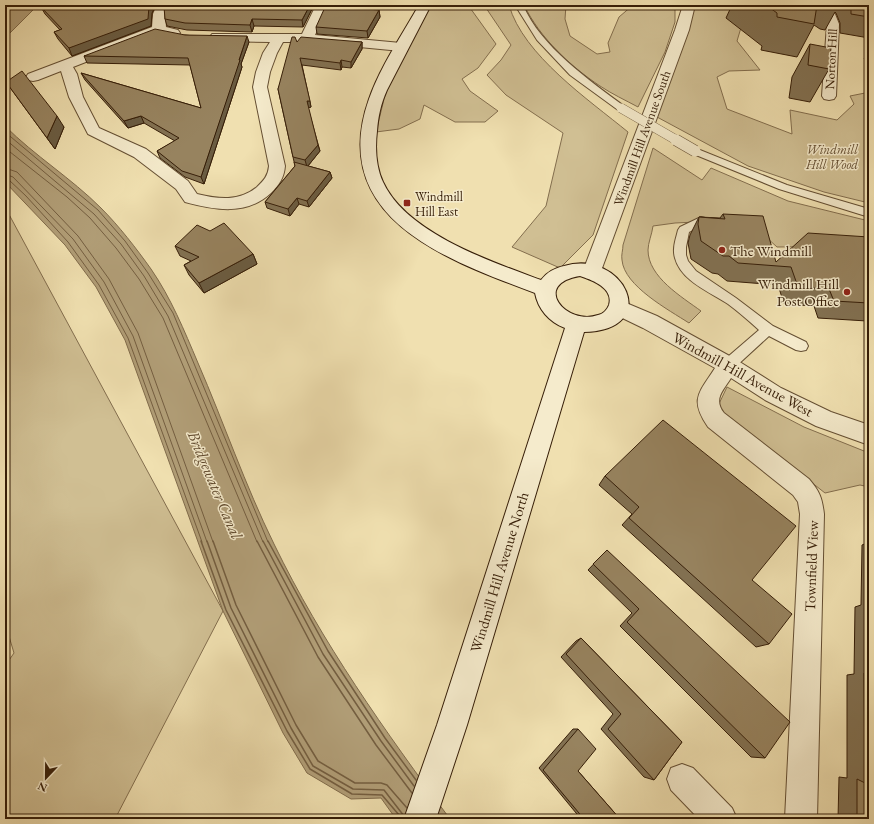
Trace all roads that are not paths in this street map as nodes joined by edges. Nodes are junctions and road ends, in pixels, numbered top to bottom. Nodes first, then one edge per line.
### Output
1 (163, 5) edge
2 (322, 5) edge
3 (424, 5) edge
4 (519, 5) edge
5 (690, 5) edge
6 (816, 5) edge
7 (159, 29) junction
8 (187, 36) edge
9 (201, 36) edge
10 (279, 37) junction
11 (307, 38) junction
12 (401, 47) junction
13 (65, 65) junction
14 (33, 77) dead end
15 (829, 96) edge
16 (841, 203) junction
17 (869, 208) edge
18 (869, 213) edge
19 (701, 221) edge
20 (592, 271) junction
21 (546, 289) junction
22 (618, 308) junction
23 (576, 324) junction
24 (768, 330) junction
25 (801, 346) dead end
26 (728, 365) junction
27 (869, 435) edge
28 (682, 779) dead end
29 (420, 819) edge
30 (721, 819) edge
31 (801, 819) edge

1 - 7 street
2 - 11 street
3 - 12 street
4 - 16 lane, bridge
5 - 20 street, Windmill Hill Avenue South
6 - 15 street, Norton Hill
7 - 8 street
7 - 13 street
9 - 10 street
10 - 11 street
10 - 13 street
11 - 12 street
12 - 21 street
13 - 14 street
16 - 17 lane
16 - 18 lane
19 - 24 lane
20 - 21 street
20 - 22 street
21 - 23 street
22 - 23 street
22 - 26 street, Windmill Hill Avenue West
23 - 29 street, Windmill Hill Avenue North
24 - 25 lane
24 - 26 lane
26 - 27 street, Windmill Hill Avenue West
26 - 31 street, Townfield View
28 - 30 street

